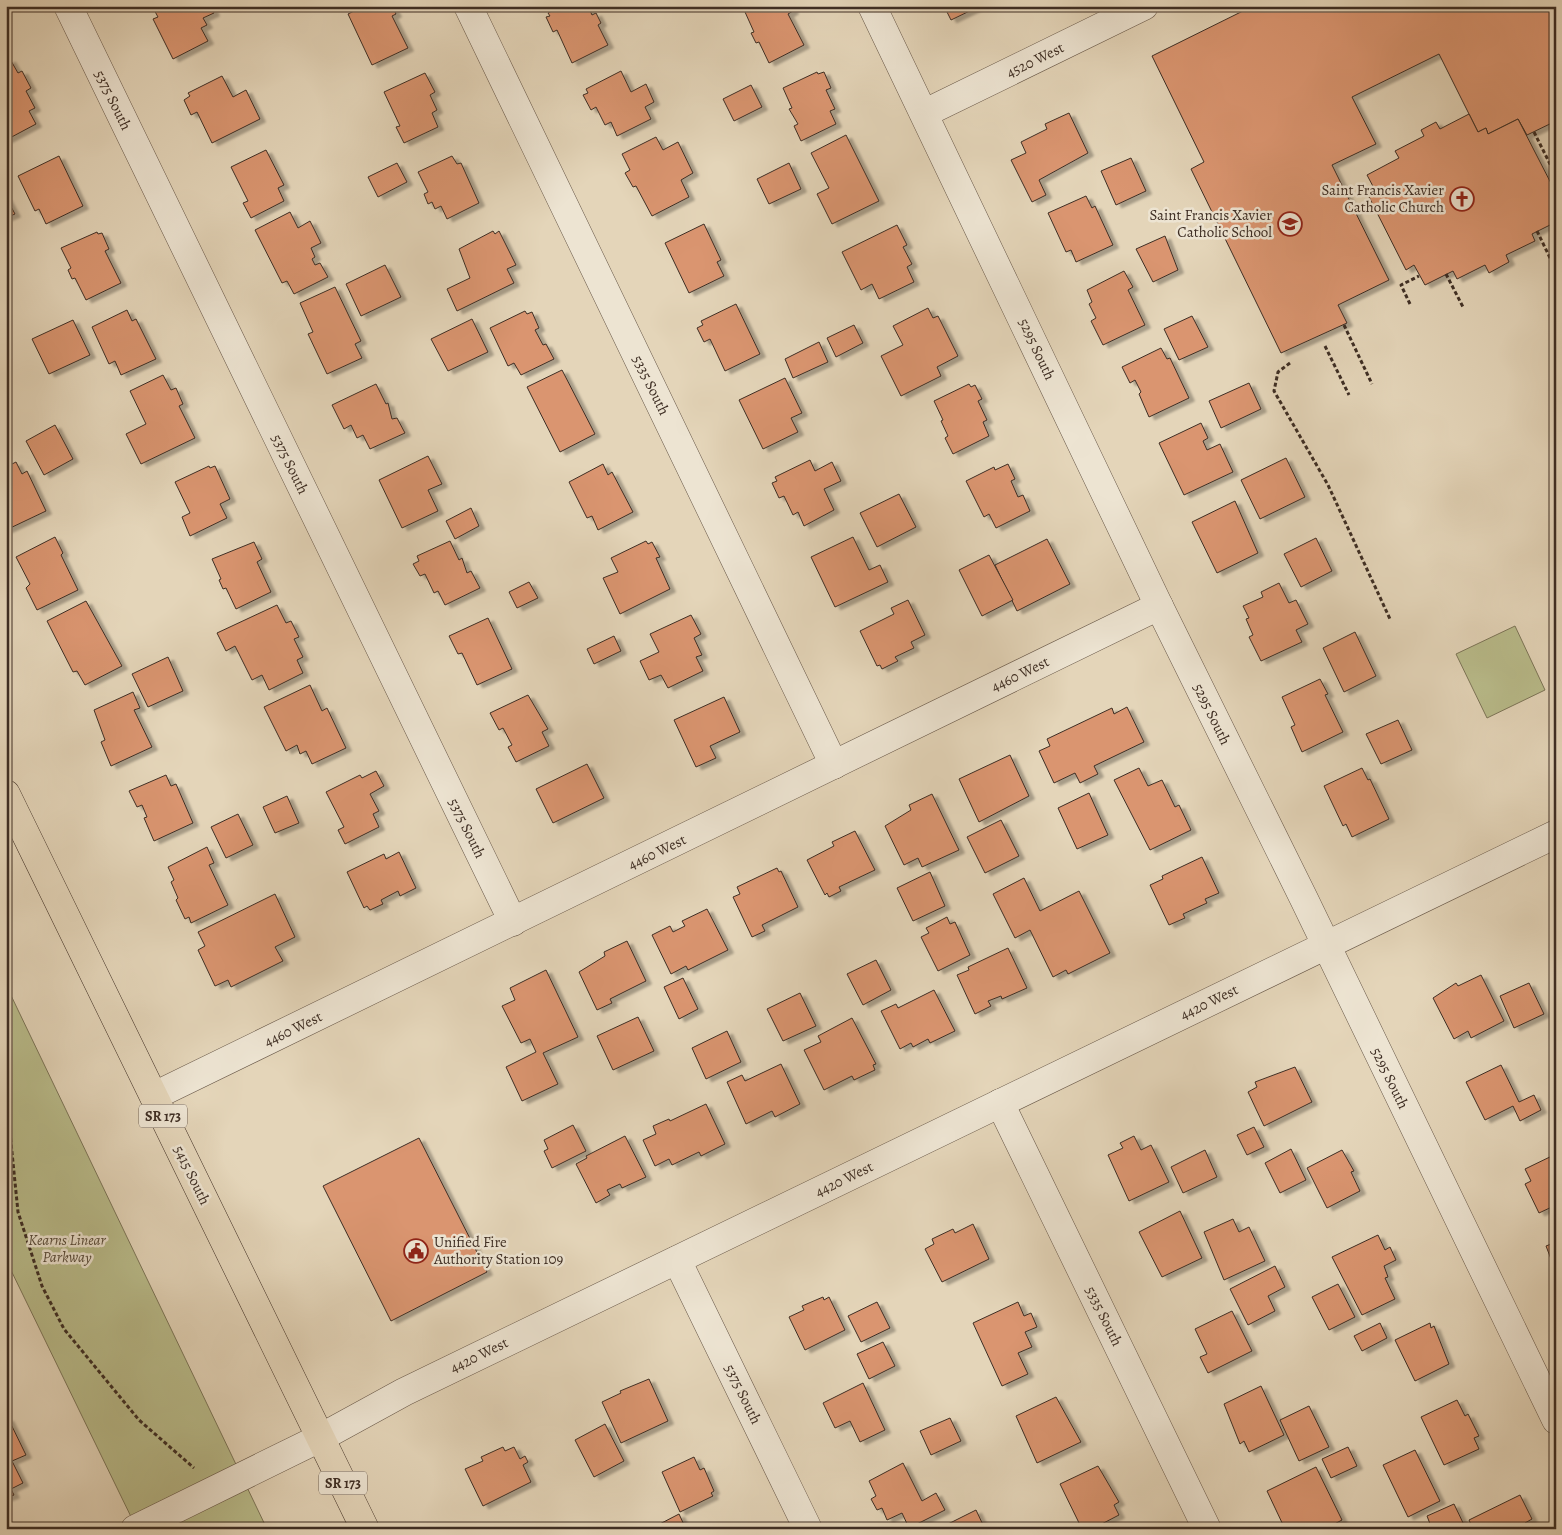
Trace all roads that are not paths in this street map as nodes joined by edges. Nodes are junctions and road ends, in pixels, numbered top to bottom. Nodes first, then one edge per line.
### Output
1 (68, 6) edge
2 (468, 6) edge
3 (872, 6) edge
4 (1144, 6) edge
5 (925, 113) junction
6 (1159, 606) junction
7 (834, 764) junction
8 (6, 794) edge
9 (1556, 834) edge
10 (513, 922) junction
11 (1326, 946) junction
12 (154, 1096) junction
13 (1000, 1103) junction
14 (677, 1260) junction
15 (1556, 1420) edge
16 (320, 1438) junction
17 (135, 1529) edge
18 (365, 1529) edge
19 (808, 1529) edge
20 (1208, 1529) edge

1 - 10 street, 5375 South
2 - 7 street, 5335 South
3 - 5 street, 5295 South
4 - 5 street, 4520 West
5 - 6 street, 5295 South
6 - 7 street, 4460 West
6 - 11 street, 5295 South
7 - 10 street, 4460 West
8 - 12 main road, 5415 South / SR 173
9 - 11 street, 4420 West
10 - 12 street, 4460 West
11 - 13 street, 4420 West
11 - 15 street, 5295 South
12 - 16 main road, 5415 South / SR 173
13 - 14 street, 4420 West
13 - 20 street, 5335 South
14 - 16 street, 4420 West
14 - 19 street, 5375 South
16 - 17 street, 4420 West
16 - 18 main road, 5415 South / SR 173

